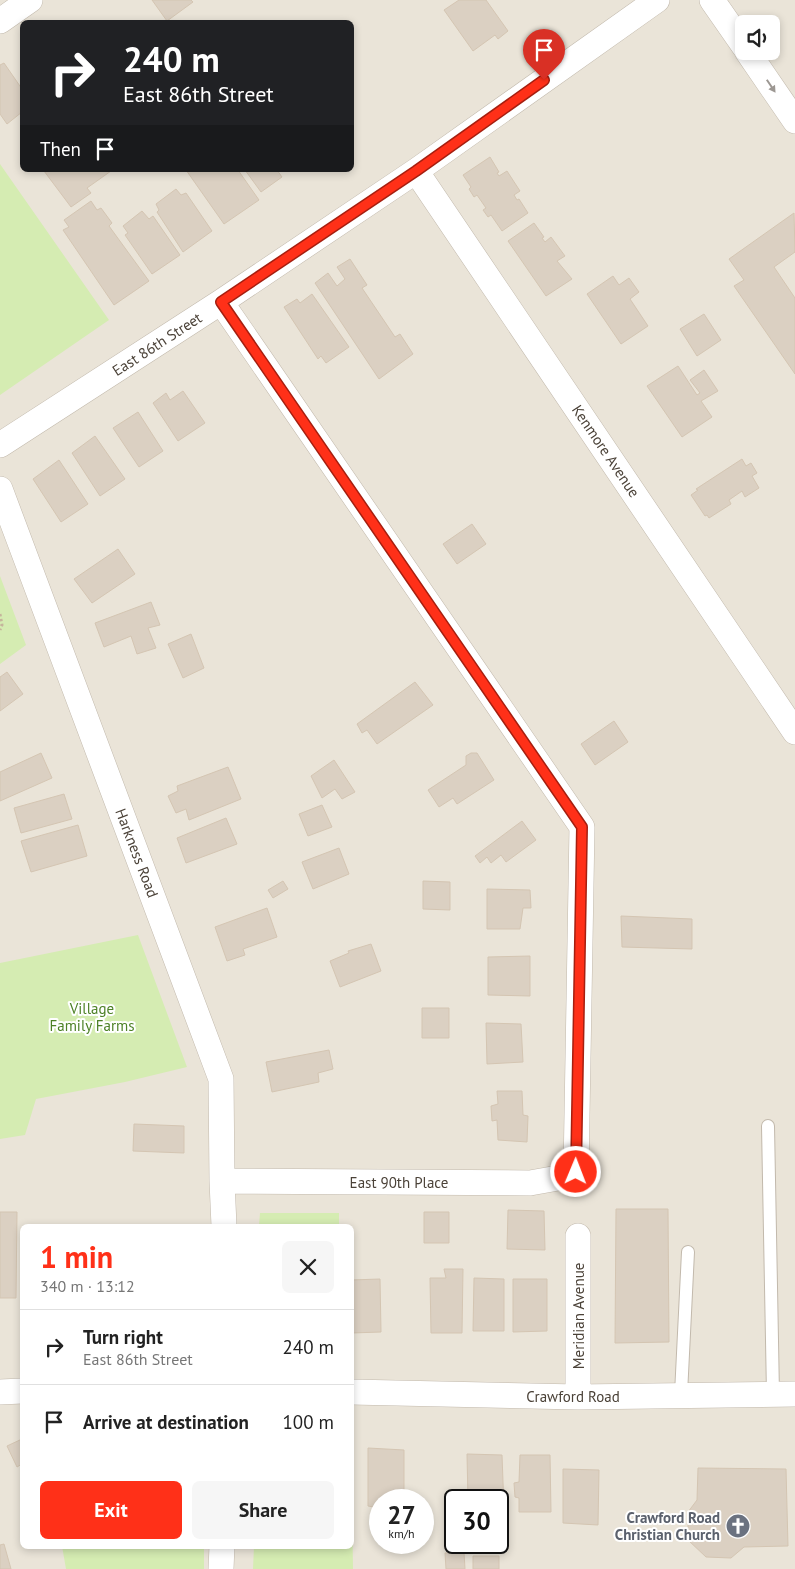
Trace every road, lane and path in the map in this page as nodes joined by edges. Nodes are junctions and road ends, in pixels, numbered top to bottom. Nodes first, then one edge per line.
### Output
1 (30, 0) edge
2 (657, 0) edge
3 (712, 0) edge
4 (0, 21) edge
5 (735, 33) edge
6 (753, 60) edge
7 (795, 121) edge
8 (416, 171) junction
9 (221, 302) junction
10 (0, 446) edge
11 (0, 489) edge
12 (0, 614) edge
13 (0, 630) edge
14 (795, 732) edge
15 (768, 1126) dead end
16 (222, 1181) junction
17 (224, 1224) edge
18 (578, 1236) dead end
19 (688, 1252) dead end
20 (20, 1391) edge
21 (0, 1392) edge
22 (354, 1392) edge
23 (681, 1394) junction
24 (784, 1394) edge
25 (578, 1397) junction
26 (222, 1549) edge
27 (221, 1569) edge

1 - 4 street
2 - 8 street, East 86th Street
3 - 5 street
6 -> 7 street
8 - 9 street, East 86th Street
8 - 14 street, Kenmore Avenue
9 - 10 street, East 86th Street
9 - 16 street, East 90th Place
11 - 16 street, Harkness Road
12 - 13 path
15 - 24 lane
16 - 17 street, Harkness Road
18 - 25 street, Meridian Avenue
19 - 23 lane
20 - 21 street
22 - 25 street, Crawford Road
23 - 24 street, Crawford Road
23 - 25 street, Crawford Road
26 - 27 street

